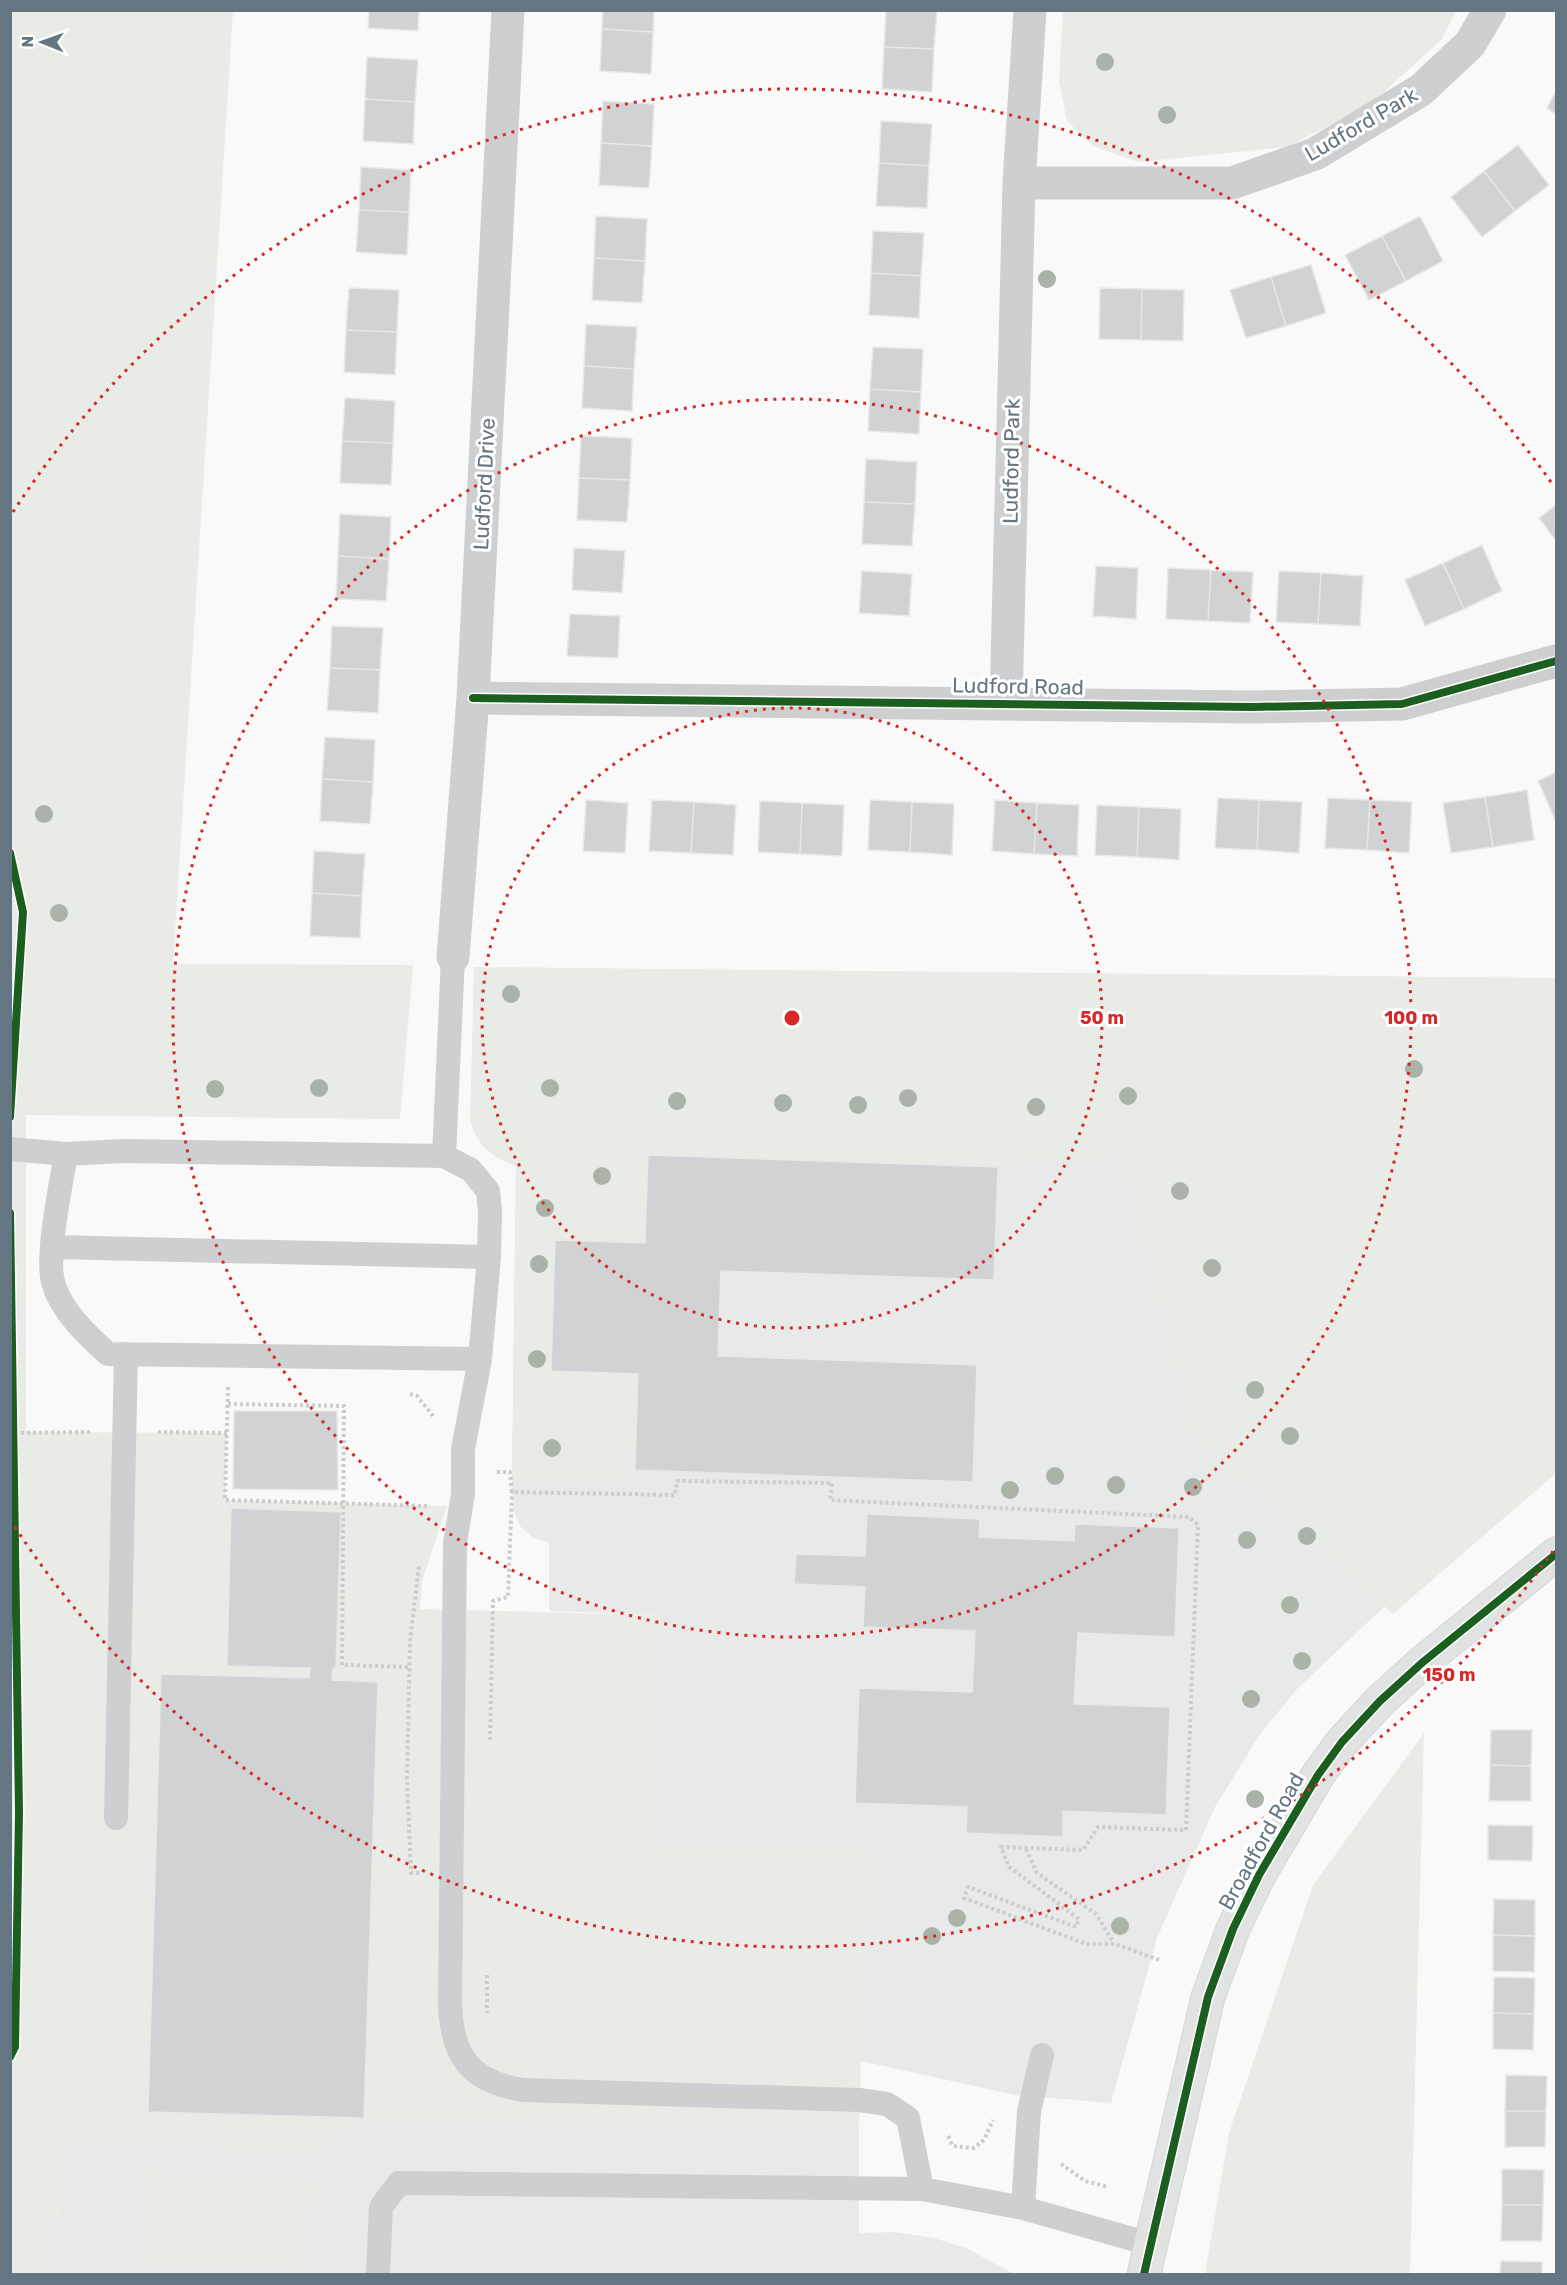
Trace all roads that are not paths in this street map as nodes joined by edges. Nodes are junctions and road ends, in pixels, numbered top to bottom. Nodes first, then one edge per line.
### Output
1 (508, 10) edge
2 (1030, 10) edge
3 (1490, 10) edge
4 (1019, 183) junction
5 (1557, 661) edge
6 (473, 698) junction
7 (1006, 704) junction
8 (453, 957) joint
9 (10, 1149) edge
10 (66, 1154) junction
11 (444, 1156) junction
12 (53, 1247) junction
13 (489, 1257) junction
14 (126, 1354) junction
15 (480, 1359) junction
16 (1557, 1554) edge
17 (116, 1818) dead end
18 (1042, 2055) dead end
19 (922, 2189) junction
20 (1023, 2208) junction
21 (1147, 2259) edge
22 (378, 2274) edge

1 - 6 street, Ludford Drive
2 - 4 street, Ludford Park
3 - 4 street, Ludford Park
4 - 7 street, Ludford Park
5 - 7 street, Ludford Road
6 - 7 street, Ludford Road
6 - 8 street, Ludford Drive
8 - 11 lane
9 - 10 lane
10 - 11 lane
10 - 12 lane
11 - 13 lane
12 - 13 lane
12 - 14 lane
13 - 15 lane
14 - 15 lane
14 - 17 lane
15 - 19 lane
16 - 21 street, Broadford Road
18 - 20 lane
19 - 20 lane
19 - 22 lane
20 - 21 lane

